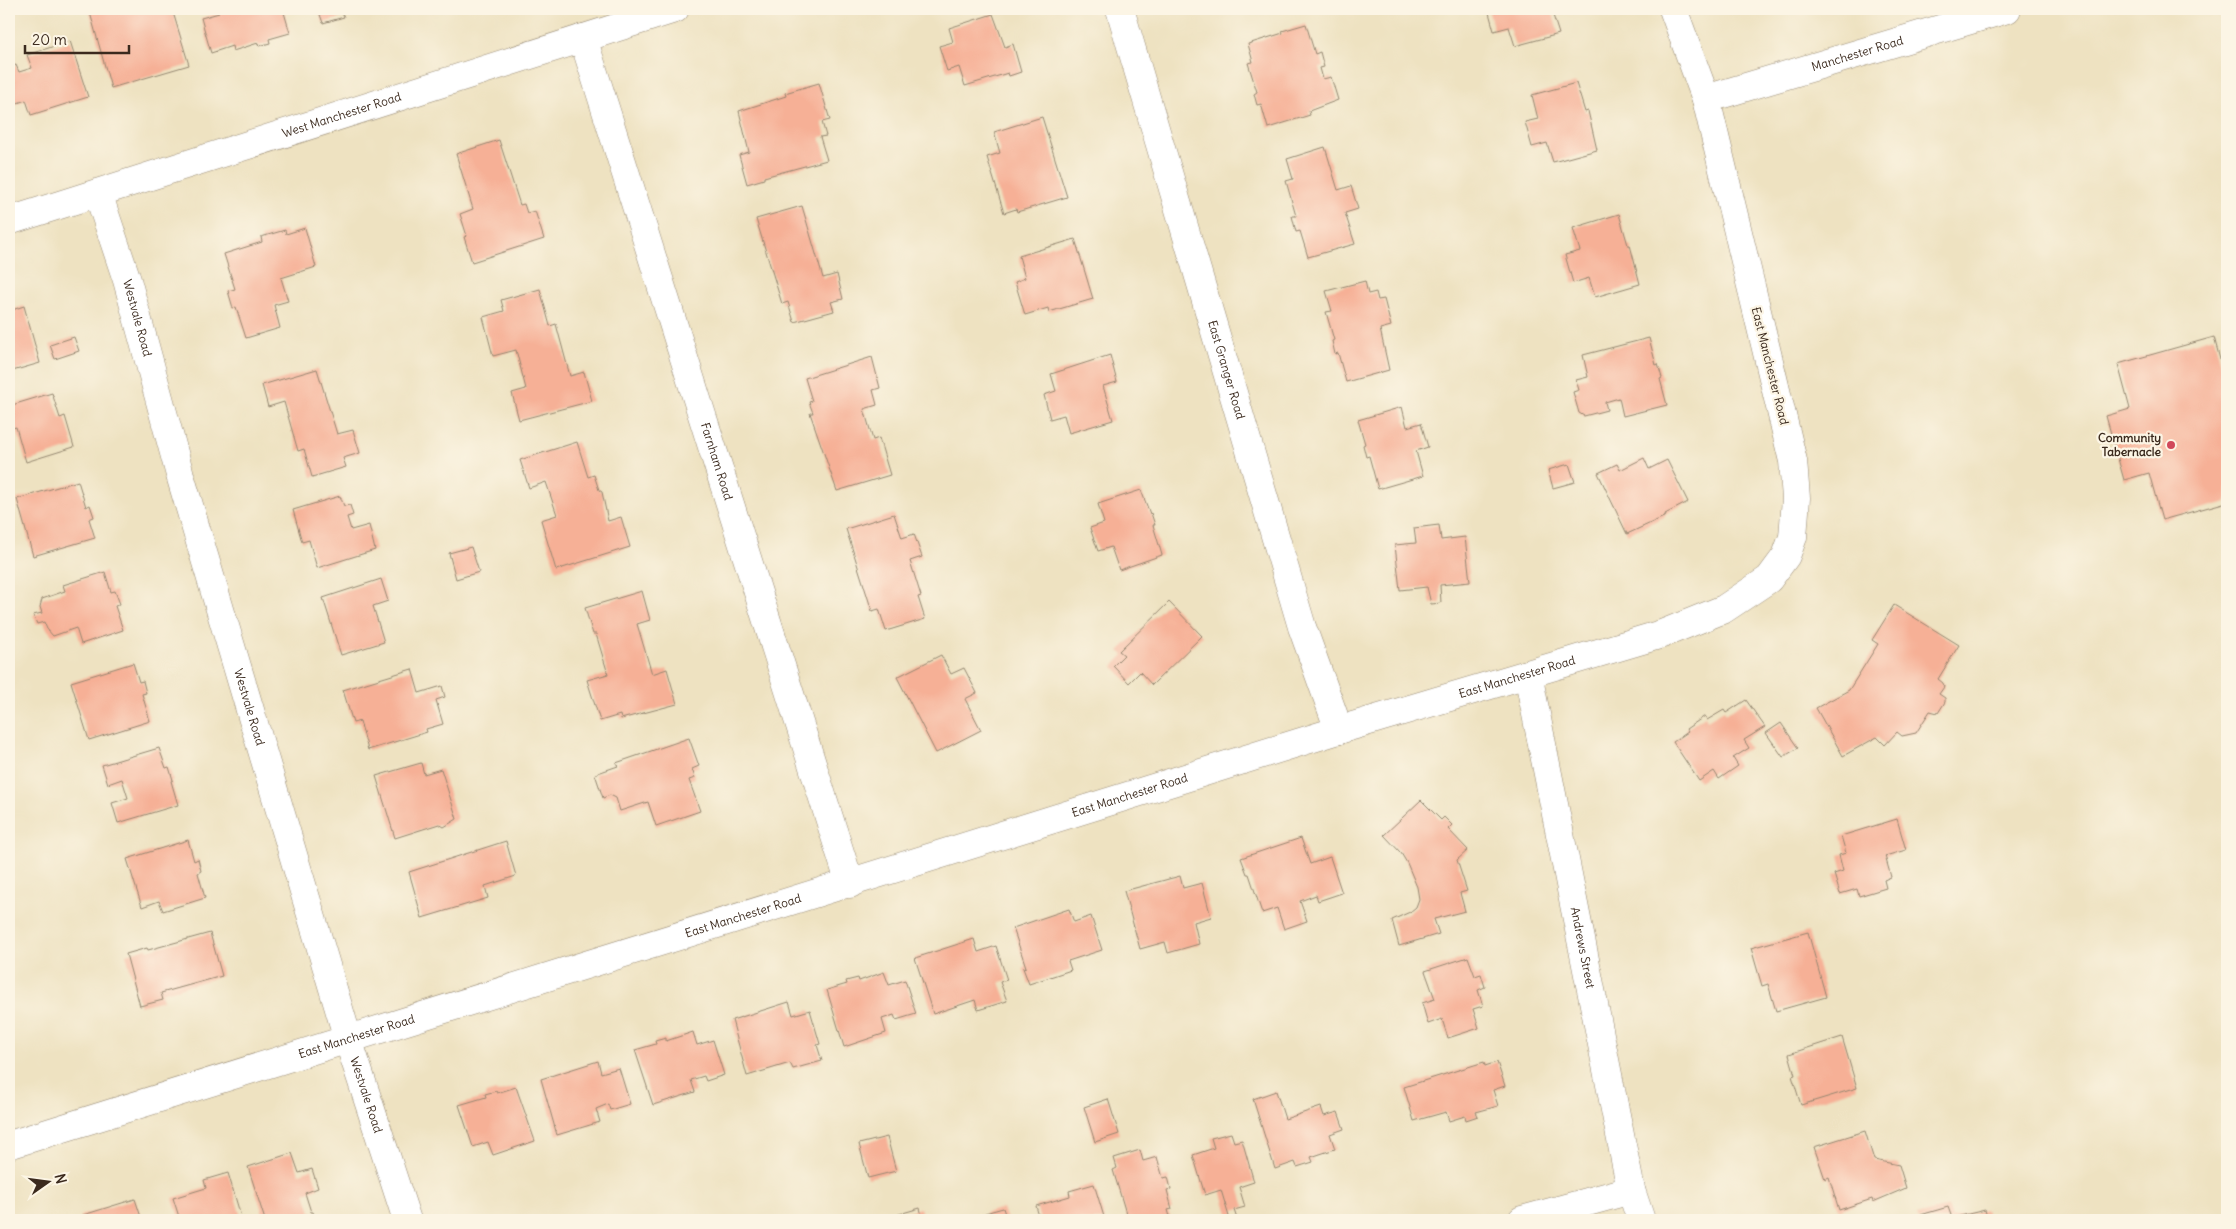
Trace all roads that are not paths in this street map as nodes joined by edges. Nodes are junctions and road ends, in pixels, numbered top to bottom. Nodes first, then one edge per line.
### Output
1 (675, 9) edge
2 (1120, 9) edge
3 (1672, 9) edge
4 (2007, 9) edge
5 (583, 38) junction
6 (1706, 99) junction
7 (98, 193) junction
8 (9, 221) edge
9 (1528, 674) junction
10 (1340, 730) junction
11 (850, 884) junction
12 (348, 1039) junction
13 (9, 1145) edge
14 (1631, 1190) junction
15 (407, 1220) edge
16 (1522, 1220) edge
17 (1641, 1220) edge

1 - 5 street, West Manchester Road
2 - 10 street, East Granger Road
3 - 6 street
4 - 6 street, Manchester Road
5 - 7 street, West Manchester Road
5 - 11 street, Farnham Road
6 - 9 street, East Manchester Road
7 - 8 street, West Manchester Road
7 - 12 street, Westvale Road
9 - 10 street, East Manchester Road
9 - 14 street, Andrews Street
10 - 11 street, East Manchester Road
11 - 12 street, East Manchester Road
12 - 13 street, East Manchester Road
12 - 15 street, Westvale Road
14 - 16 street
14 - 17 street, Andrews Street

